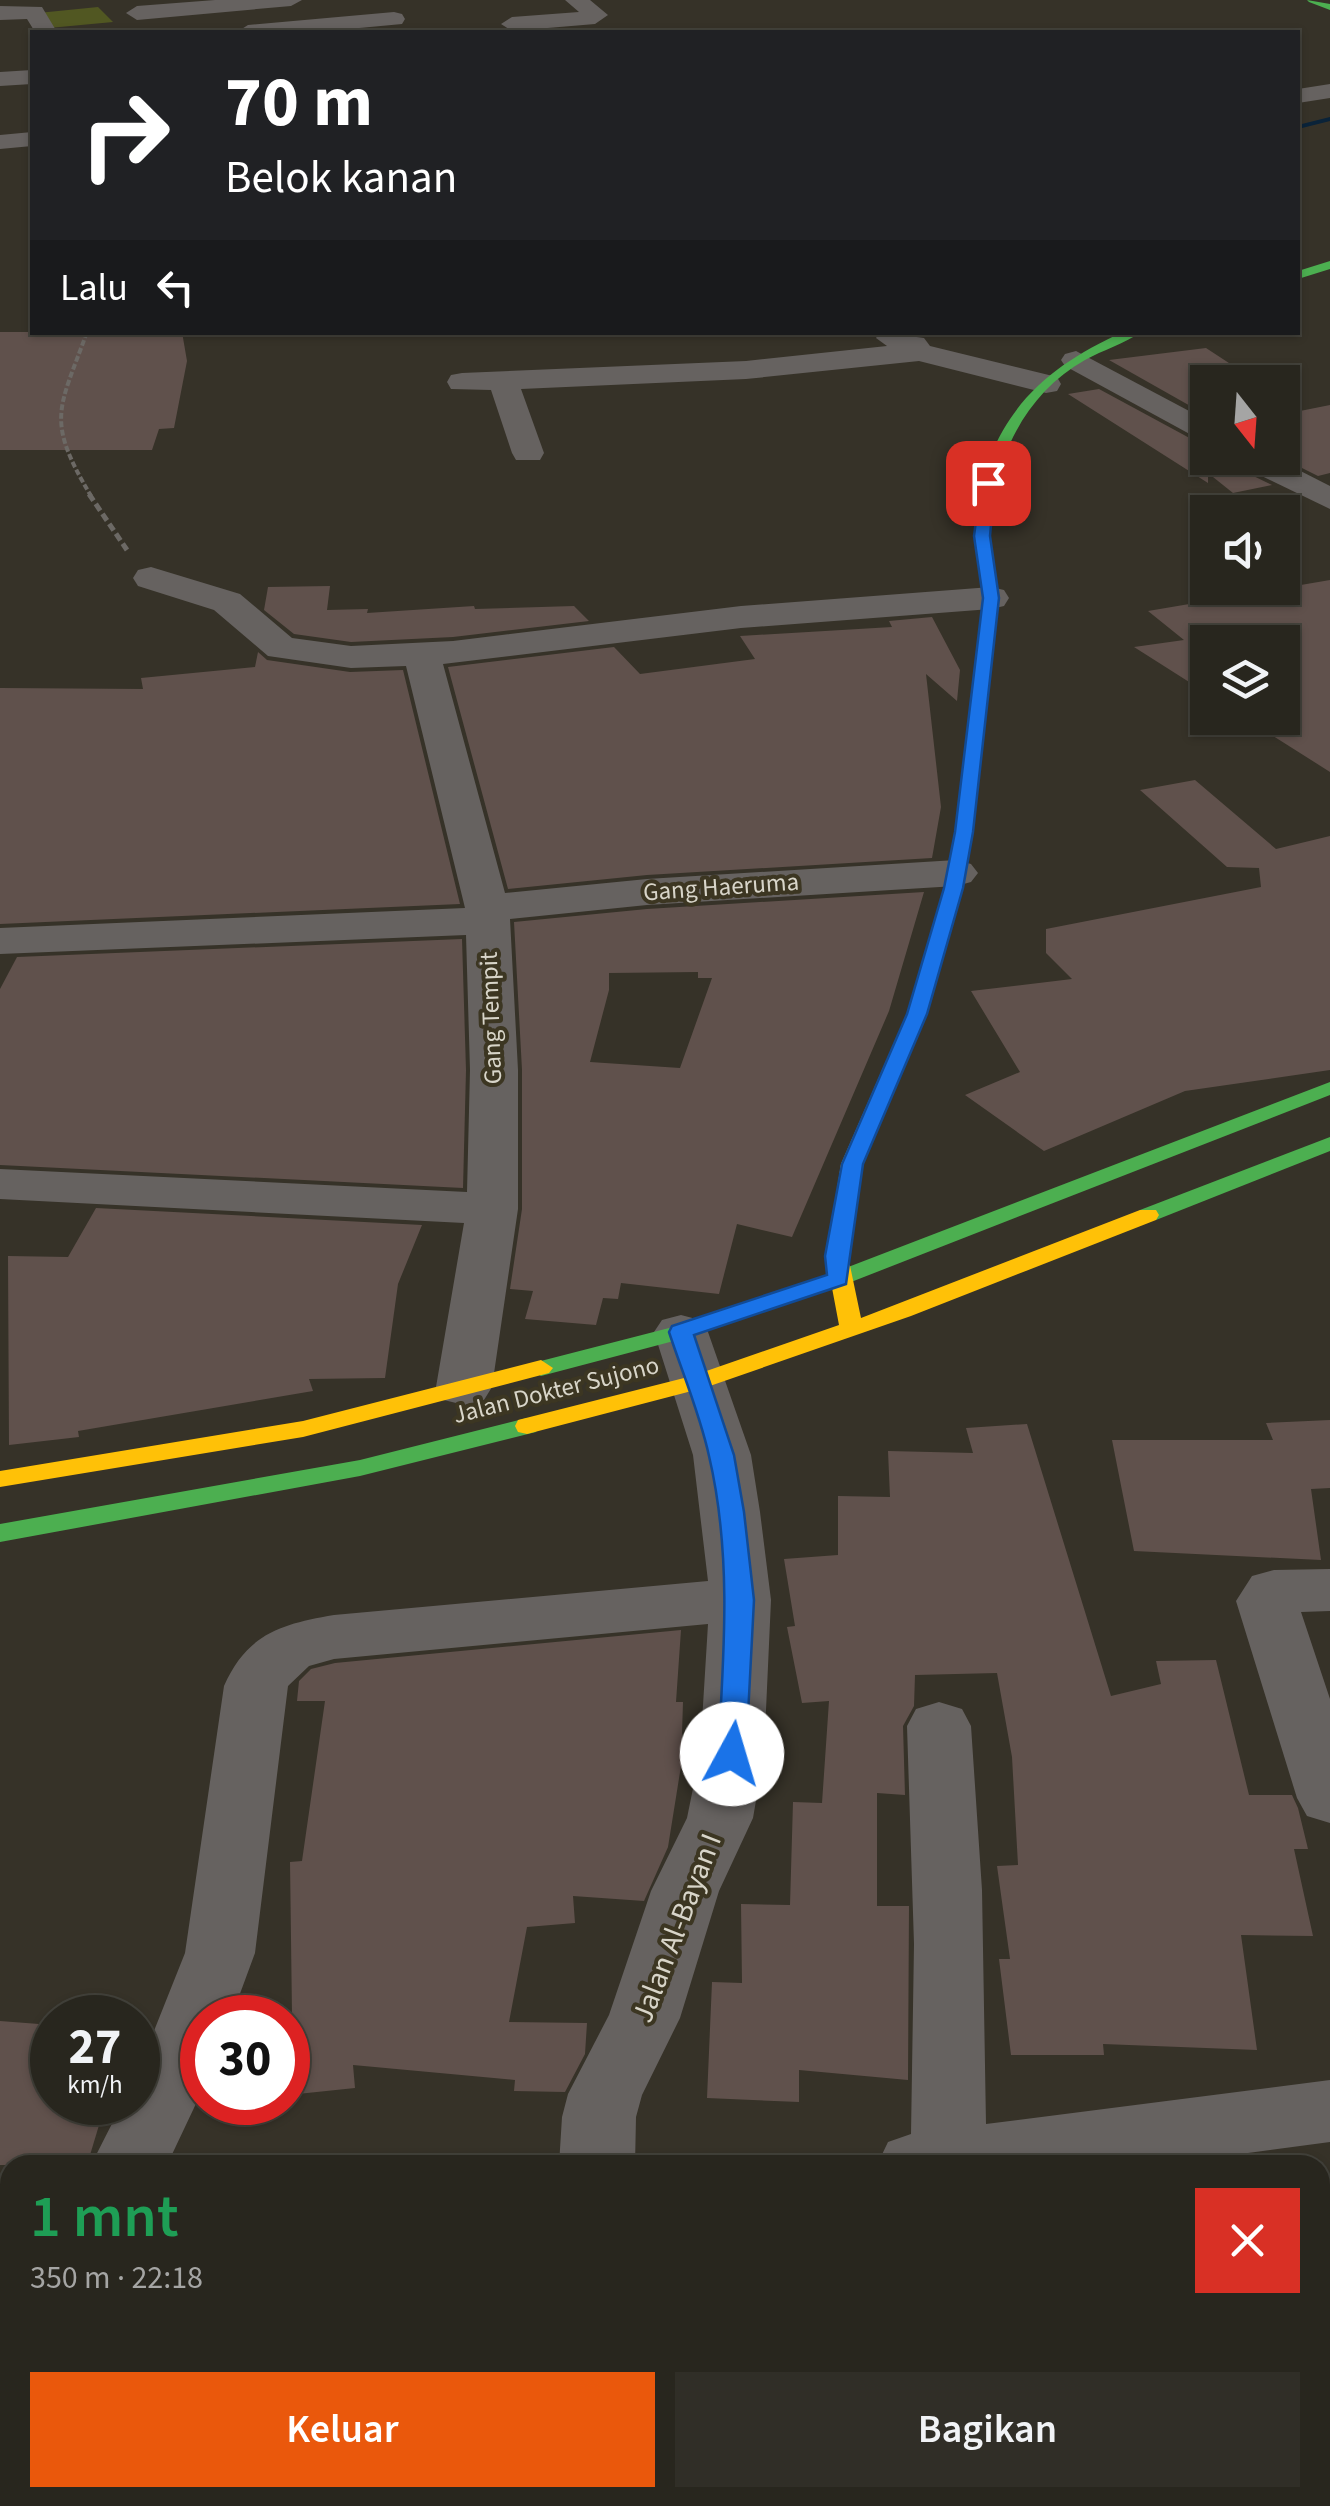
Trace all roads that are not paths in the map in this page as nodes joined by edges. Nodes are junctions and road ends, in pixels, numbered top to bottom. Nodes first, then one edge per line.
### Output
1 (291, 0) edge
2 (371, 0) edge
3 (576, 0) edge
4 (1312, 0) edge
5 (131, 6) edge
6 (1330, 6) edge
7 (0, 13) edge
8 (511, 23) edge
9 (400, 26) edge
10 (45, 30) edge
11 (153, 30) edge
12 (299, 30) edge
13 (30, 77) edge
14 (0, 79) edge
15 (1330, 91) edge
16 (1300, 96) edge
17 (30, 139) edge
18 (0, 142) edge
19 (1330, 265) edge
20 (1300, 274) edge
21 (888, 335) edge
22 (1128, 335) edge
23 (1038, 348) dead end
24 (919, 352) junction
25 (1080, 357) junction
26 (503, 380) junction
27 (462, 382) dead end
28 (1046, 384) junction
29 (1190, 423) edge
30 (528, 453) dead end
31 (1284, 475) edge
32 (1330, 499) edge
33 (151, 578) road end
34 (991, 598) junction
35 (422, 655) junction
36 (956, 873) junction
37 (487, 914) junction
38 (0, 941) edge
39 (1330, 1088) edge
40 (1326, 1151) edge
41 (0, 1184) edge
42 (492, 1209) junction
43 (838, 1279) junction
44 (851, 1328) junction
45 (690, 1357) junction
46 (464, 1387) junction
47 (0, 1479) edge
48 (0, 1533) edge
49 (1330, 1590) edge
50 (740, 1600) junction
51 (939, 1726) dead end
52 (1330, 1798) edge
53 (1330, 2111) edge
54 (134, 2155) edge
55 (596, 2155) edge
56 (931, 2155) edge
57 (992, 2155) edge

1 - 5 street
2 - 9 street
3 - 8 street
4 - 6 main road
5 - 11 street
7 - 10 street
9 - 12 street
13 - 14 street
15 - 16 street
17 - 18 street
19 - 20 main road
21 - 24 street
22 - 25 main road
23 - 25 street
24 - 26 street
24 - 28 street
25 - 28 main road
25 - 29 street
26 - 27 street
26 - 30 street
28 - 34 main road
31 - 32 street
33 - 35 street
34 - 35 street
34 - 36 main road
35 - 37 street, Gang Tempit
36 - 37 street, Gang Haeruma
36 - 43 main road
37 - 38 street, Gang Haeruma
37 - 42 street, Gang Tempit
39 - 43 main road
40 - 44 main road, Jalan Dokter Sujono
41 - 42 street
42 - 46 street, Gang Tempit
43 - 44 main road
43 - 45 main road
44 - 45 main road, Jalan Dokter Sujono
45 - 46 main road
45 - 48 main road, Jalan Dokter Sujono
45 - 50 street, Jalan Al-Bayan I
46 - 47 main road
49 - 52 street
50 - 54 street
50 - 55 street, Jalan Al-Bayan I
51 - 56 street
53 - 57 street

